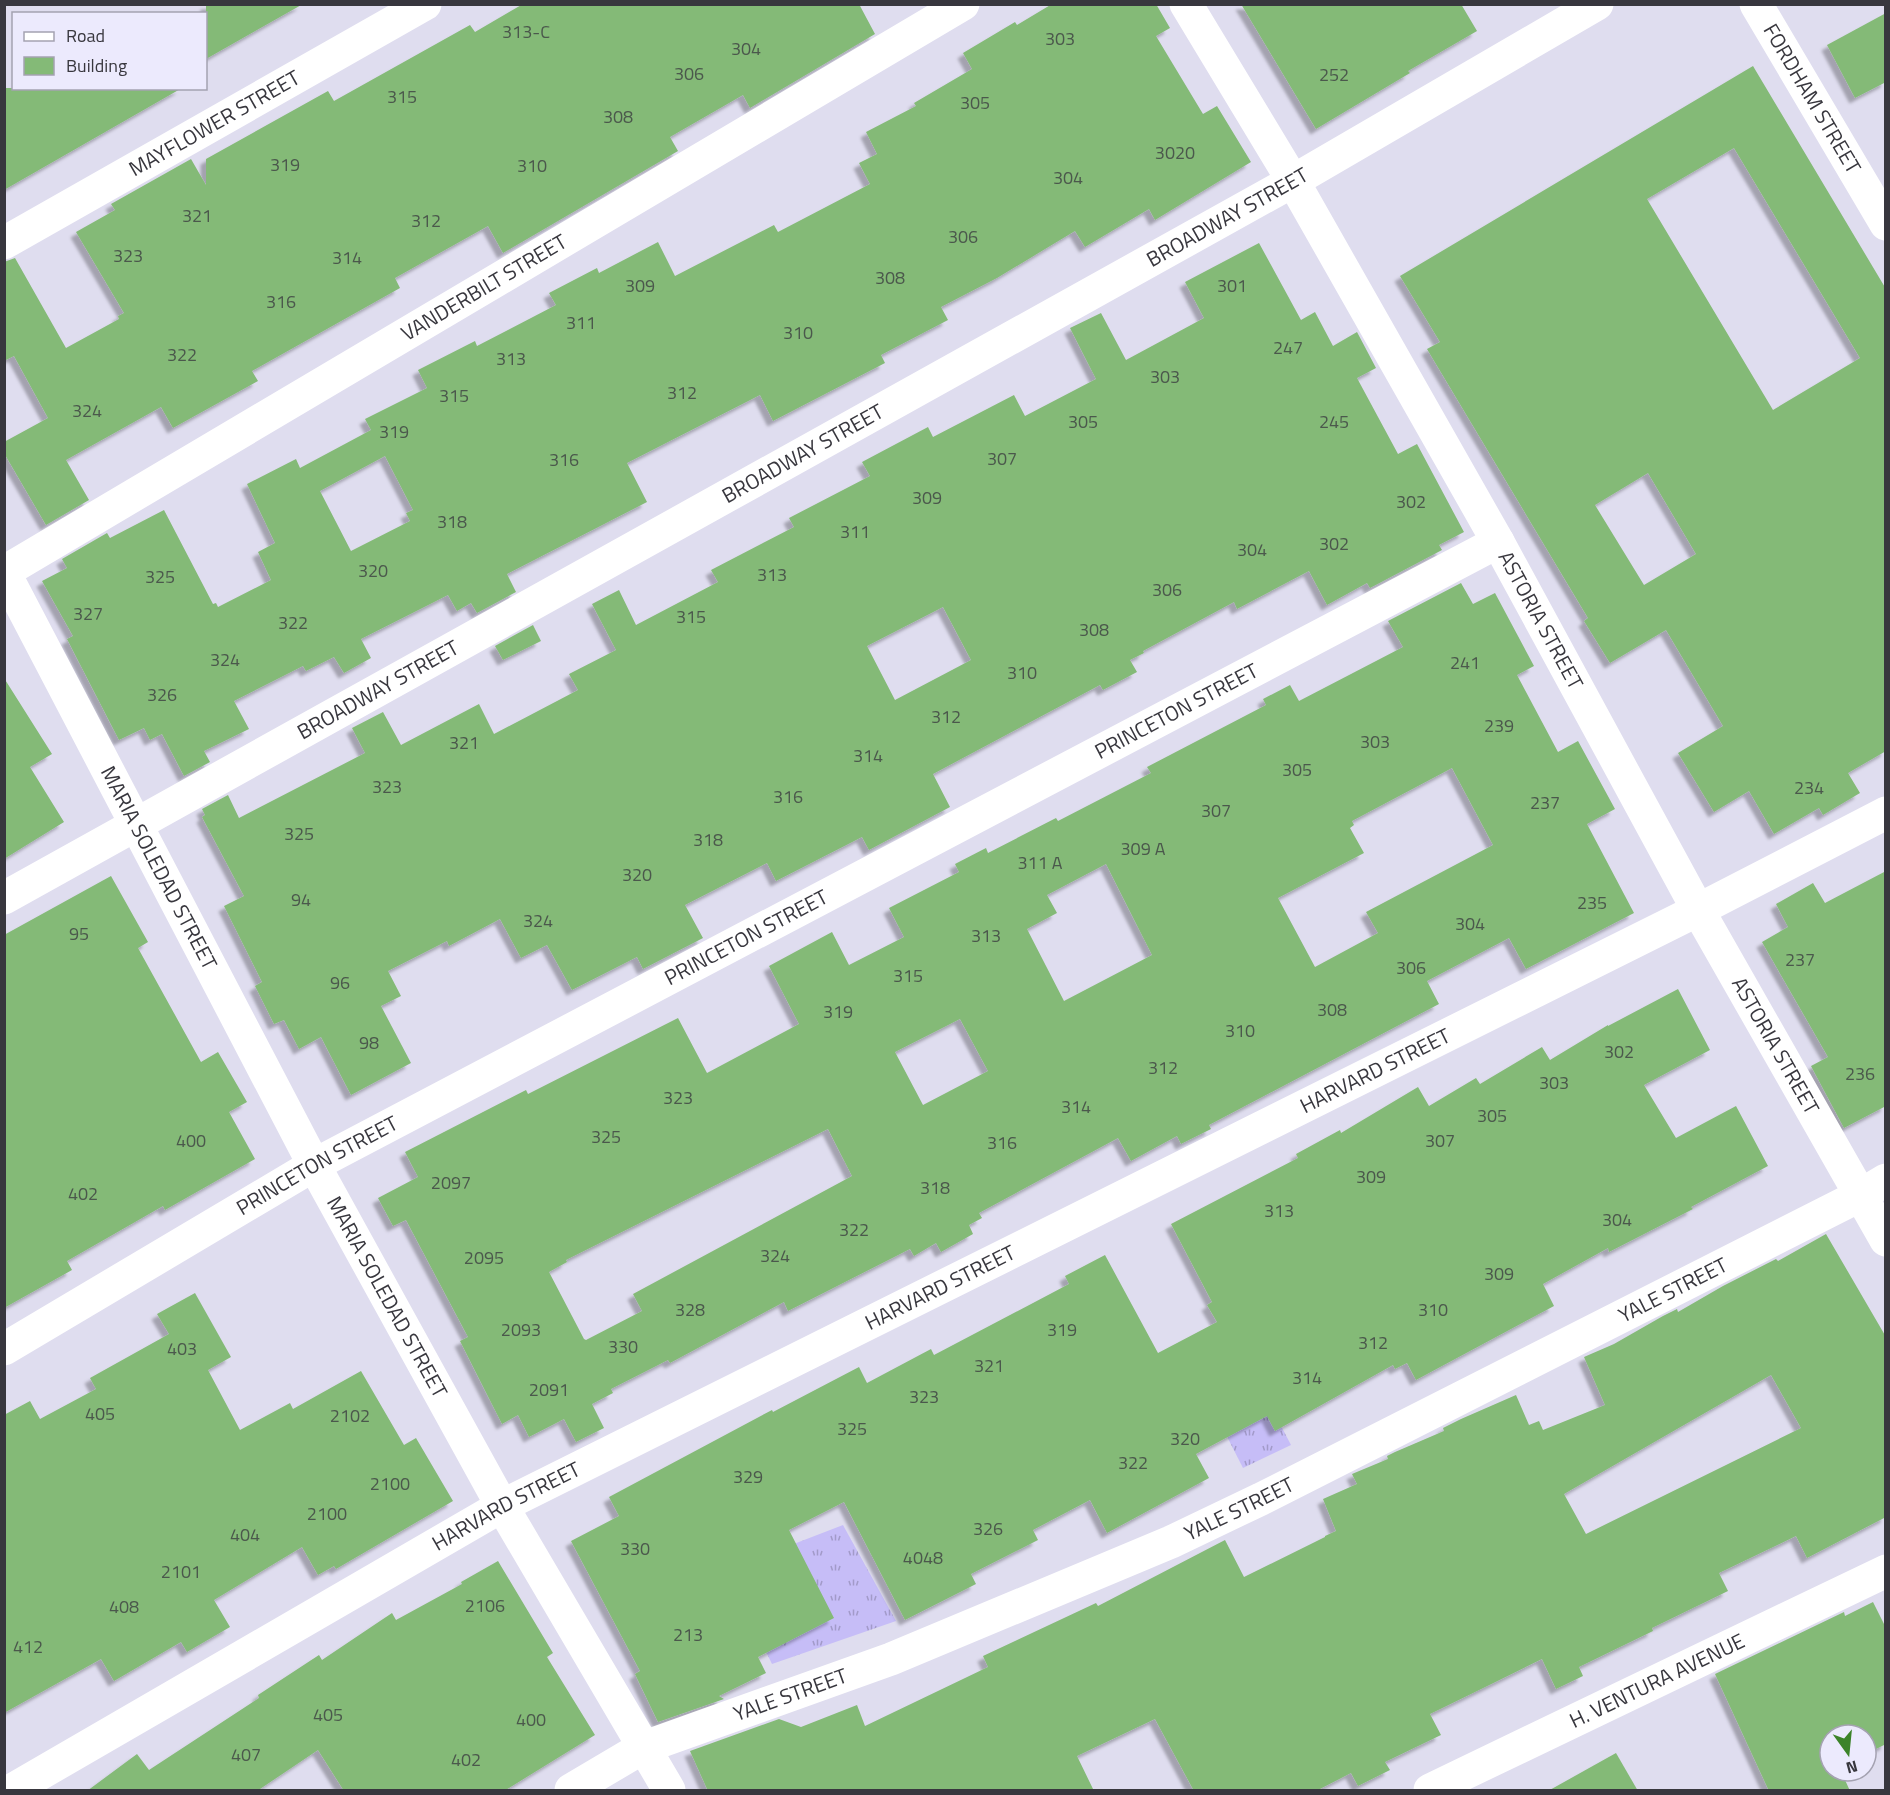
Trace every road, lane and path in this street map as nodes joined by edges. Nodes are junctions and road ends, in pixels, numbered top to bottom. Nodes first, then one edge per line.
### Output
1 (425, 4) edge
2 (963, 4) edge
3 (1186, 4) edge
4 (1597, 4) edge
5 (1756, 4) edge
6 (1293, 181) junction
7 (1877, 187) edge
8 (1886, 224) edge
9 (4, 243) edge
10 (1498, 542) junction
11 (5, 572) edge
12 (1886, 813) edge
13 (138, 824) junction
14 (4, 898) edge
15 (1698, 910) junction
16 (314, 1165) junction
17 (1873, 1188) edge
18 (1886, 1240) edge
19 (4, 1349) edge
20 (502, 1506) junction
21 (1886, 1570) edge
22 (642, 1748) junction
23 (12, 1791) edge
24 (571, 1791) edge
25 (669, 1791) edge
26 (1430, 1791) edge

1 - 9 street, MAYFLOWER STREET
2 - 11 street, VANDERBILT STREET
3 - 6 street, ASTORIA STREET
4 - 6 street, BROADWAY STREET
5 - 7 street, FORDHAM STREET
6 - 10 street, ASTORIA STREET
6 - 13 street, BROADWAY STREET
7 - 8 street, FORDHAM STREET
10 - 15 street, ASTORIA STREET
10 - 16 street, PRINCETON STREET
11 - 13 street, MARIA SOLEDAD STREET
12 - 15 street, HARVARD STREET
13 - 14 street, BROADWAY STREET
13 - 16 street, MARIA SOLEDAD STREET
15 - 17 street, ASTORIA STREET
15 - 20 street, HARVARD STREET
16 - 19 street, PRINCETON STREET
16 - 20 street, MARIA SOLEDAD STREET
17 - 18 street, ASTORIA STREET
17 - 22 street, YALE STREET
20 - 22 street, MARIA SOLEDAD STREET
20 - 23 street, HARVARD STREET
21 - 26 street, H. VENTURA AVENUE
22 - 24 street, YALE STREET
22 - 25 street, MARIA SOLEDAD STREET

